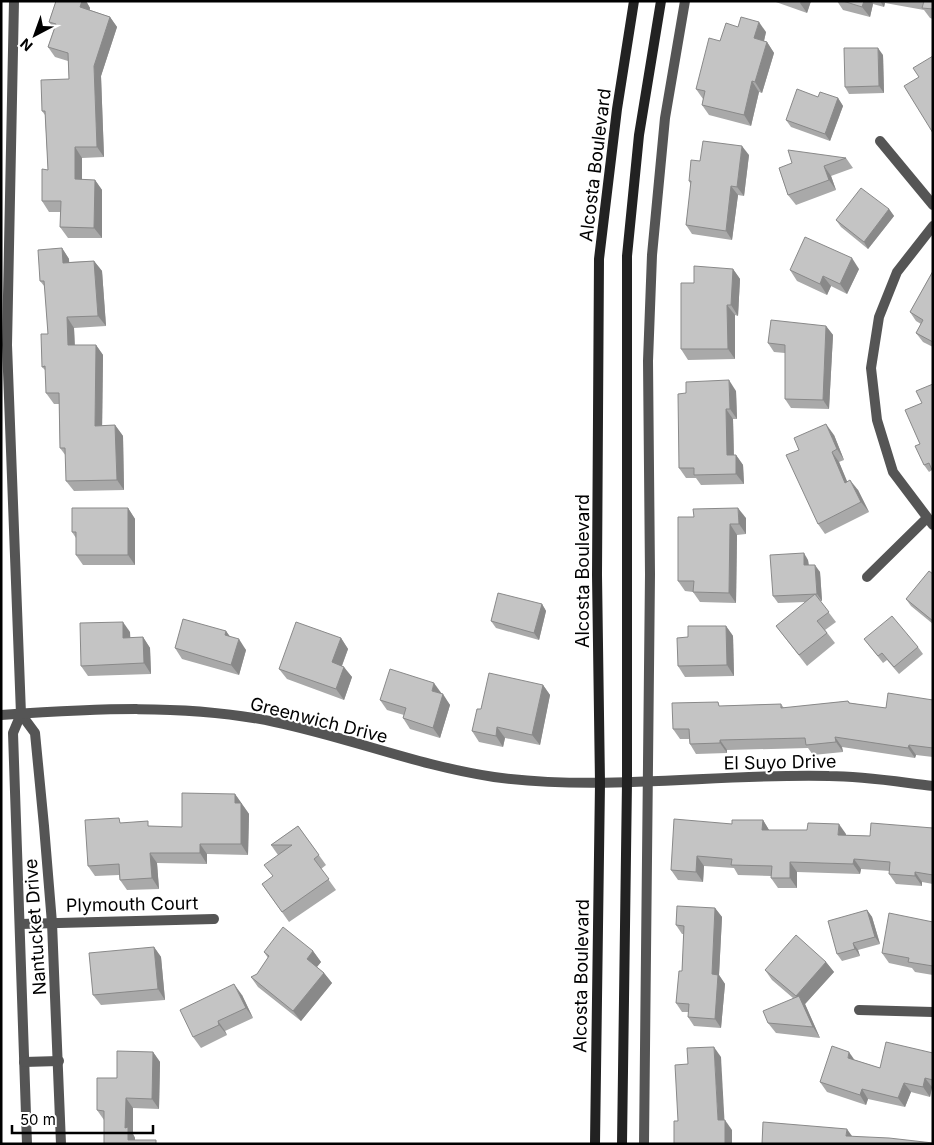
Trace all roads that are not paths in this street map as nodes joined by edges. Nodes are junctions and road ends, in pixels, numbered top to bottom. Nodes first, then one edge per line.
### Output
1 (14, 1) edge
2 (634, 1) edge
3 (661, 1) edge
4 (685, 1) edge
5 (880, 141) dead end
6 (933, 205) edge
7 (933, 226) edge
8 (930, 522) edge
9 (867, 577) dead end
10 (21, 714) junction
11 (1, 715) edge
12 (646, 781) junction
13 (627, 782) junction
14 (600, 783) junction
15 (933, 786) edge
16 (214, 919) dead end
17 (52, 922) junction
18 (20, 924) junction
19 (859, 1010) dead end
20 (933, 1012) edge
21 (59, 1061) junction
22 (24, 1062) junction
23 (27, 1144) edge
24 (61, 1144) edge
25 (595, 1144) edge
26 (622, 1144) edge
27 (644, 1144) edge

1 - 10 street, Nantucket Drive
2 - 14 main road, Alcosta Boulevard
3 - 13 main road
4 - 12 street
5 - 6 street
7 - 8 street
8 - 9 street
10 - 11 street, Greenwich Drive
10 - 14 street, Greenwich Drive
10 - 17 street, Nantucket Drive
10 - 18 street, Nantucket Drive
12 - 13 street, El Suyo Drive
12 - 15 street, El Suyo Drive
12 - 27 street
13 - 14 street, Greenwich Drive
13 - 26 main road
14 - 25 main road, Alcosta Boulevard
16 - 17 street, Plymouth Court
17 - 18 street, Plymouth Court
17 - 21 street, Nantucket Drive
18 - 22 street, Nantucket Drive
19 - 20 street
21 - 22 street
21 - 24 street, Nantucket Drive
22 - 23 street, Nantucket Drive

